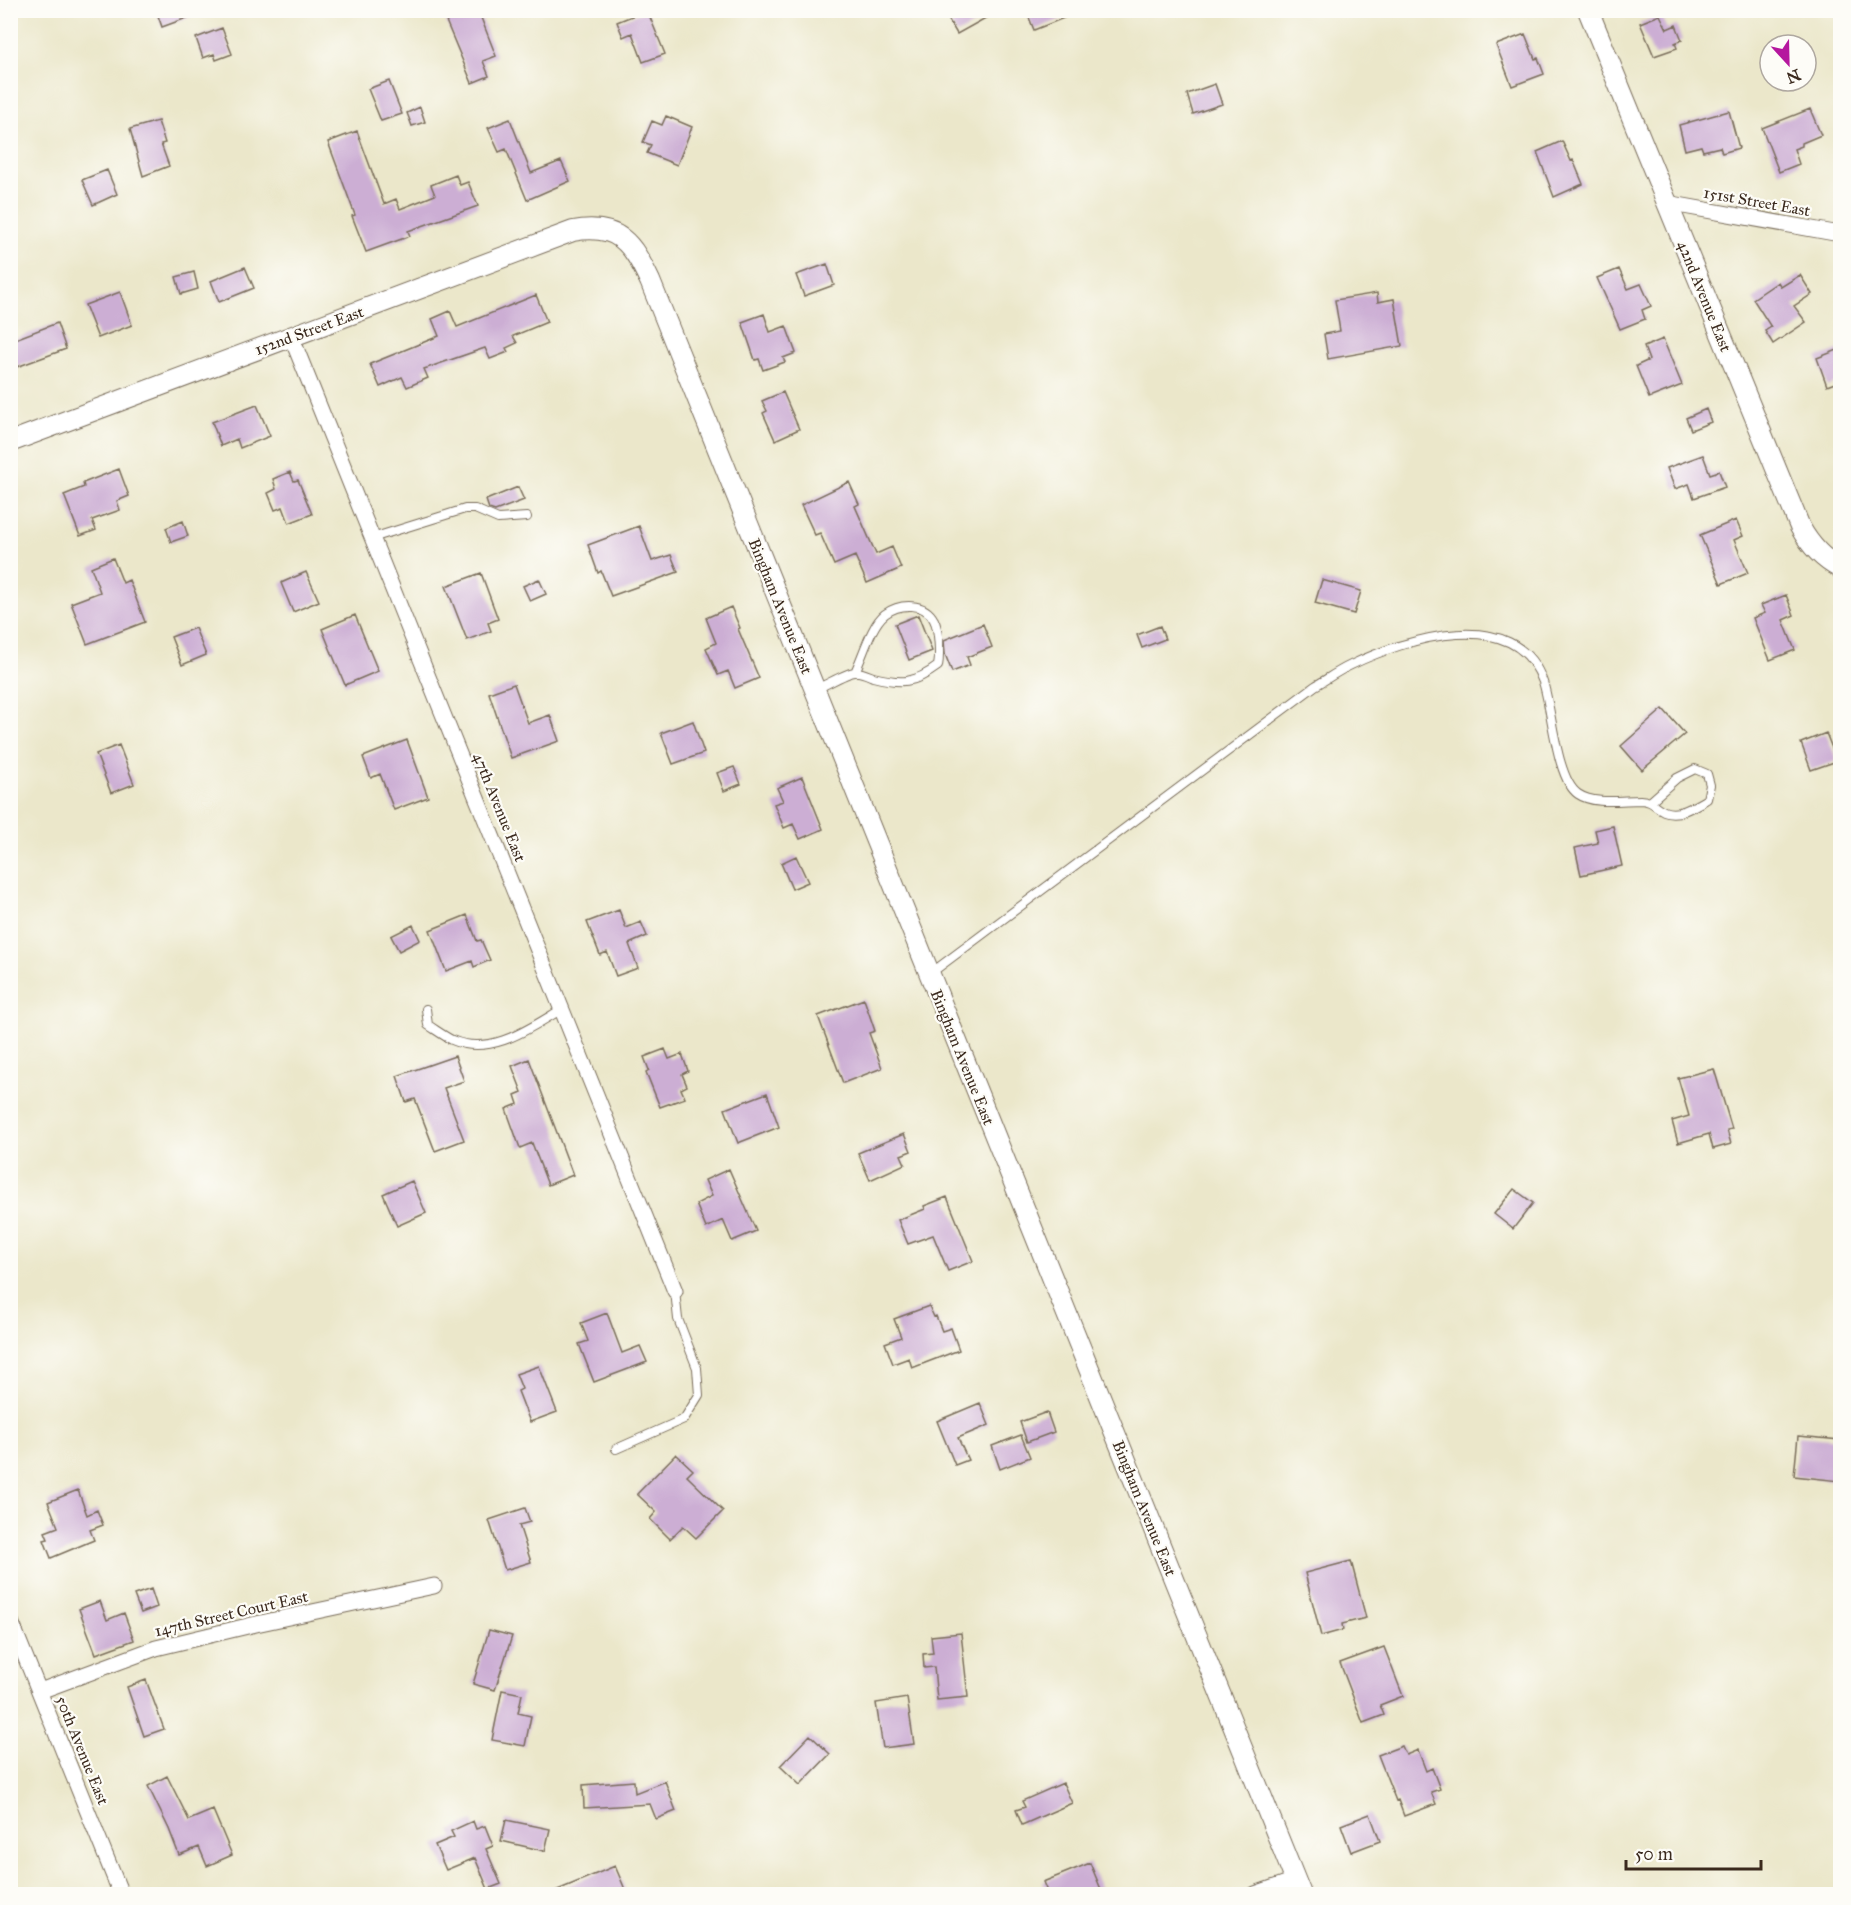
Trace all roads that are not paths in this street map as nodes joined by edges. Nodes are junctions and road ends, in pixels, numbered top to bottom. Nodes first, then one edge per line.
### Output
1 (1588, 10) edge
2 (1667, 203) junction
3 (609, 231) joint
4 (1840, 234) edge
5 (291, 336) junction
6 (10, 442) edge
7 (527, 517) dead end
8 (372, 538) junction
9 (1840, 568) edge
10 (855, 672) junction
11 (815, 690) junction
12 (1651, 801) junction
13 (929, 974) junction
14 (426, 1009) dead end
15 (562, 1009) junction
16 (675, 1291) joint
17 (616, 1449) dead end
18 (434, 1586) dead end
19 (10, 1619) edge
20 (40, 1691) junction
21 (1298, 1887) edge
22 (121, 1894) edge
23 (1255, 1894) edge

1 - 2 street, 42nd Avenue East
2 - 4 street, 151st Street East
2 - 9 street, 42nd Avenue East
3 - 5 street, 152nd Street East
3 - 11 street, Bingham Avenue East
5 - 6 street, 152nd Street East
5 - 8 street, 47th Avenue East
7 - 8 lane
8 - 15 street, 47th Avenue East
10 - 10 lane
10 - 11 lane
11 - 13 street, Bingham Avenue East
12 - 12 lane
12 - 13 lane
13 - 21 street, Bingham Avenue East
14 - 15 lane
15 - 16 street, 47th Avenue East
16 - 17 lane
18 - 20 street, 147th Street Court East
19 - 20 street, 50th Avenue East
20 - 22 street, 50th Avenue East
21 - 23 street

